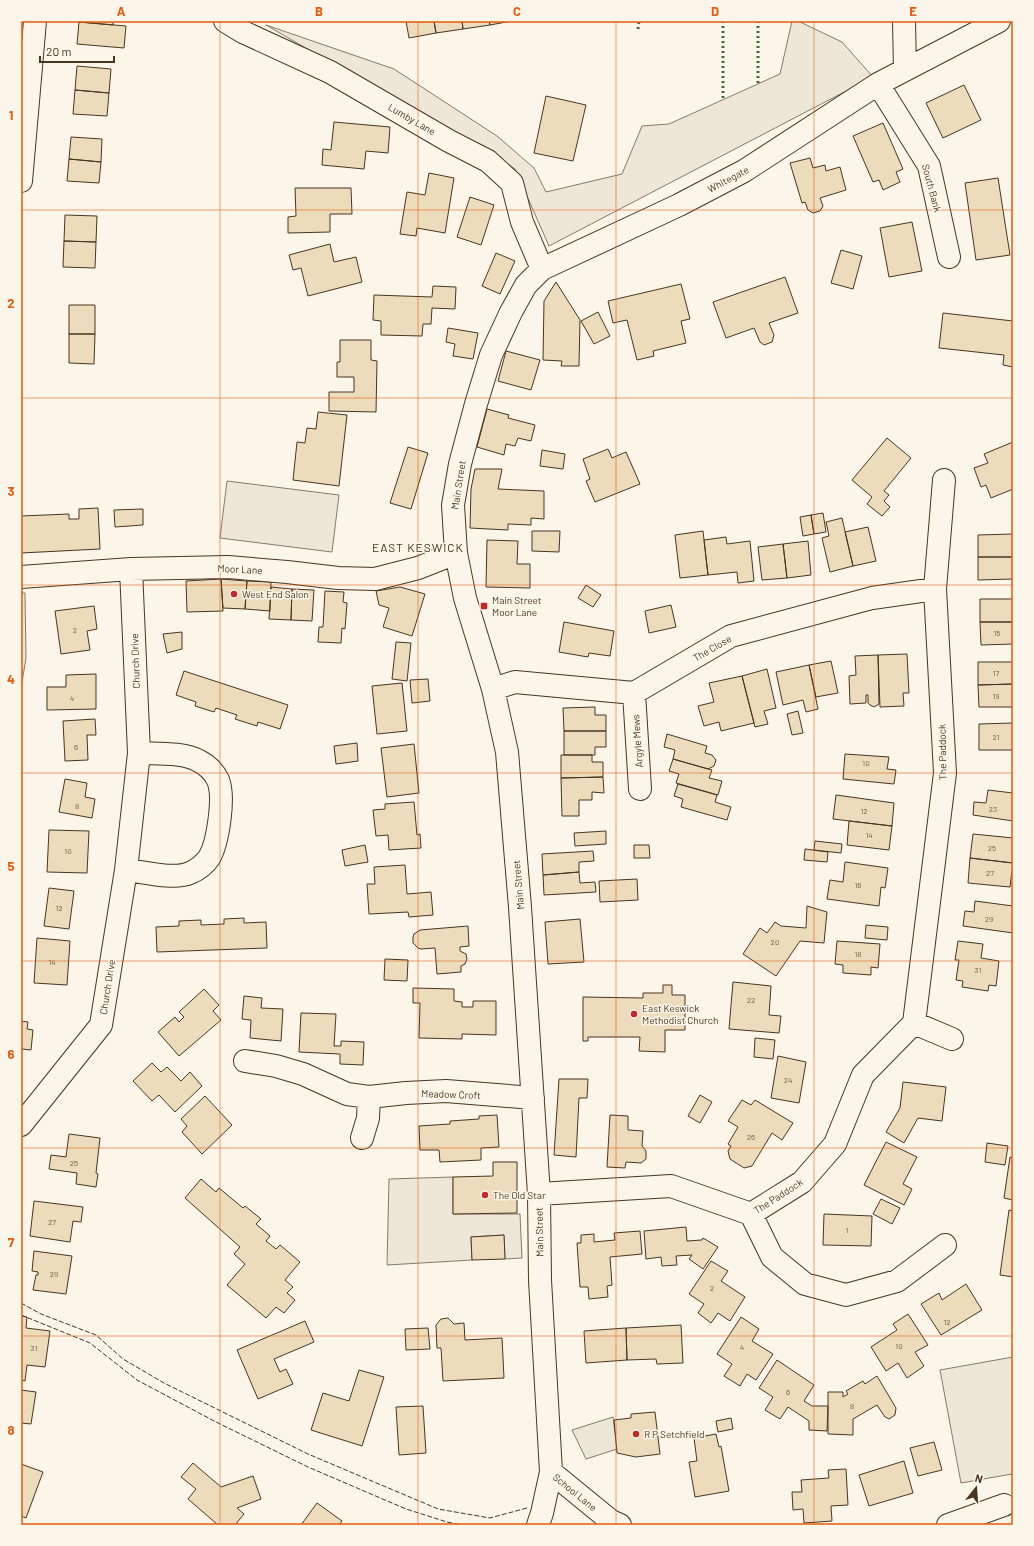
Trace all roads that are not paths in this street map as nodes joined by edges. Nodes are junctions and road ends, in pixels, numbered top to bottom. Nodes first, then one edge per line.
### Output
1 (35, 21) edge
2 (225, 21) edge
3 (904, 21) edge
4 (999, 21) edge
5 (905, 70) junction
6 (878, 84) junction
7 (21, 181) edge
8 (949, 257) dead end
9 (542, 269) junction
10 (944, 480) dead end
11 (456, 554) junction
12 (131, 569) junction
13 (21, 576) edge
14 (935, 589) junction
15 (492, 689) junction
16 (634, 693) junction
17 (139, 753) junction
18 (640, 790) dead end
19 (126, 870) junction
20 (914, 1023) junction
21 (952, 1039) dead end
22 (245, 1061) dead end
23 (369, 1097) junction
24 (533, 1098) junction
25 (21, 1125) edge
26 (362, 1138) dead end
27 (539, 1194) junction
28 (751, 1214) junction
29 (945, 1245) dead end
30 (551, 1472) junction
31 (1004, 1505) dead end
32 (538, 1525) edge
33 (620, 1525) edge
34 (948, 1525) edge

1 - 7 street
2 - 9 street, Lumby Lane
3 - 5 street
4 - 5 street, Whitegate
5 - 6 street, Whitegate
6 - 8 street, South Bank
6 - 9 street, Whitegate
9 - 11 street, Main Street
10 - 14 street, The Paddock
11 - 12 street, Moor Lane
11 - 15 street, Main Street
12 - 13 street, Moor Lane
12 - 17 street, Church Drive
14 - 16 street, The Close
14 - 20 street, The Paddock
15 - 16 street
15 - 24 street, Main Street
16 - 18 street, Argyle Mews
17 - 19 street, Church Drive
17 - 19 street
19 - 25 street, Church Drive
20 - 21 street
20 - 28 street, The Paddock
22 - 23 street, Meadow Croft
23 - 24 street, Meadow Croft
23 - 26 street
24 - 27 street, Main Street
27 - 28 street, The Paddock
27 - 30 street, Main Street
28 - 29 street
30 - 32 street, Main Street
30 - 33 street, School Lane
31 - 34 street

